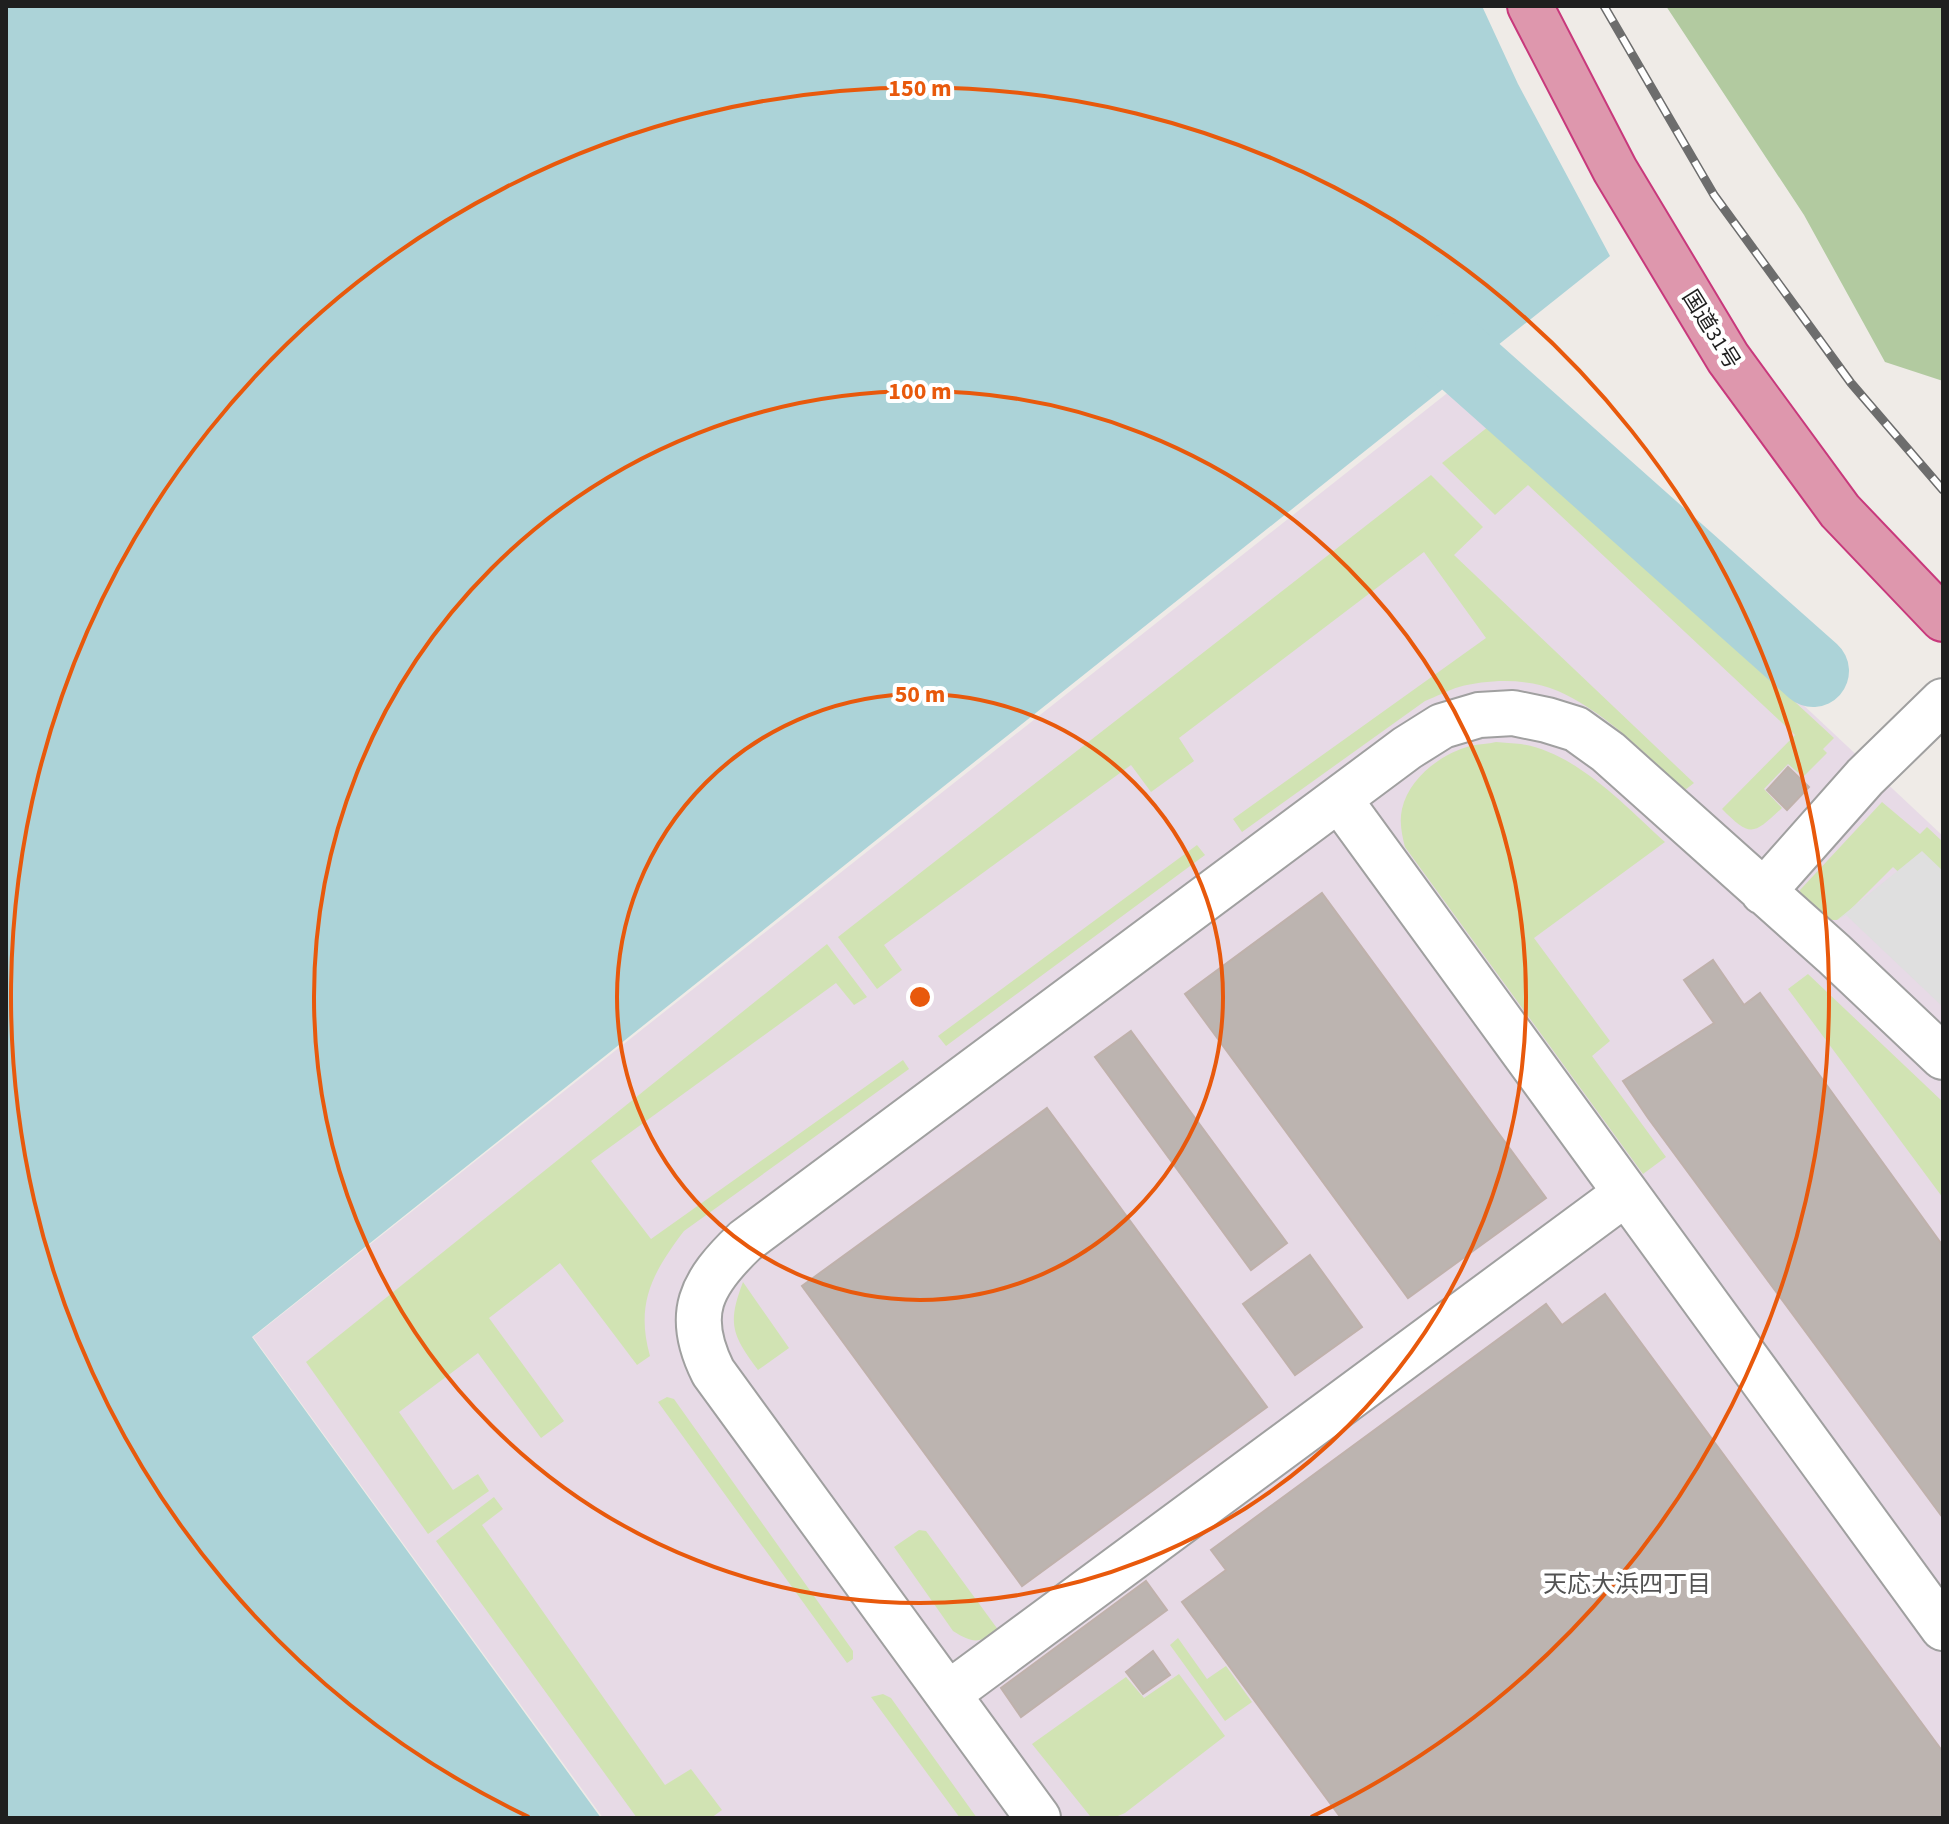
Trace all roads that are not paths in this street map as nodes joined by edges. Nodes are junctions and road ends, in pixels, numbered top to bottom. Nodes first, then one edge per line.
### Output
1 (1530, 6) edge
2 (1943, 619) edge
3 (1943, 701) edge
4 (1339, 799) junction
5 (1763, 892) junction
6 (1943, 1057) edge
7 (1626, 1193) junction
8 (1943, 1628) edge
9 (948, 1694) junction
10 (1038, 1818) edge

1 - 2 highway, 国道31号
3 - 5 lane
4 - 5 lane
4 - 7 lane
4 - 9 lane
5 - 6 lane
7 - 8 lane
7 - 9 lane
9 - 10 lane

